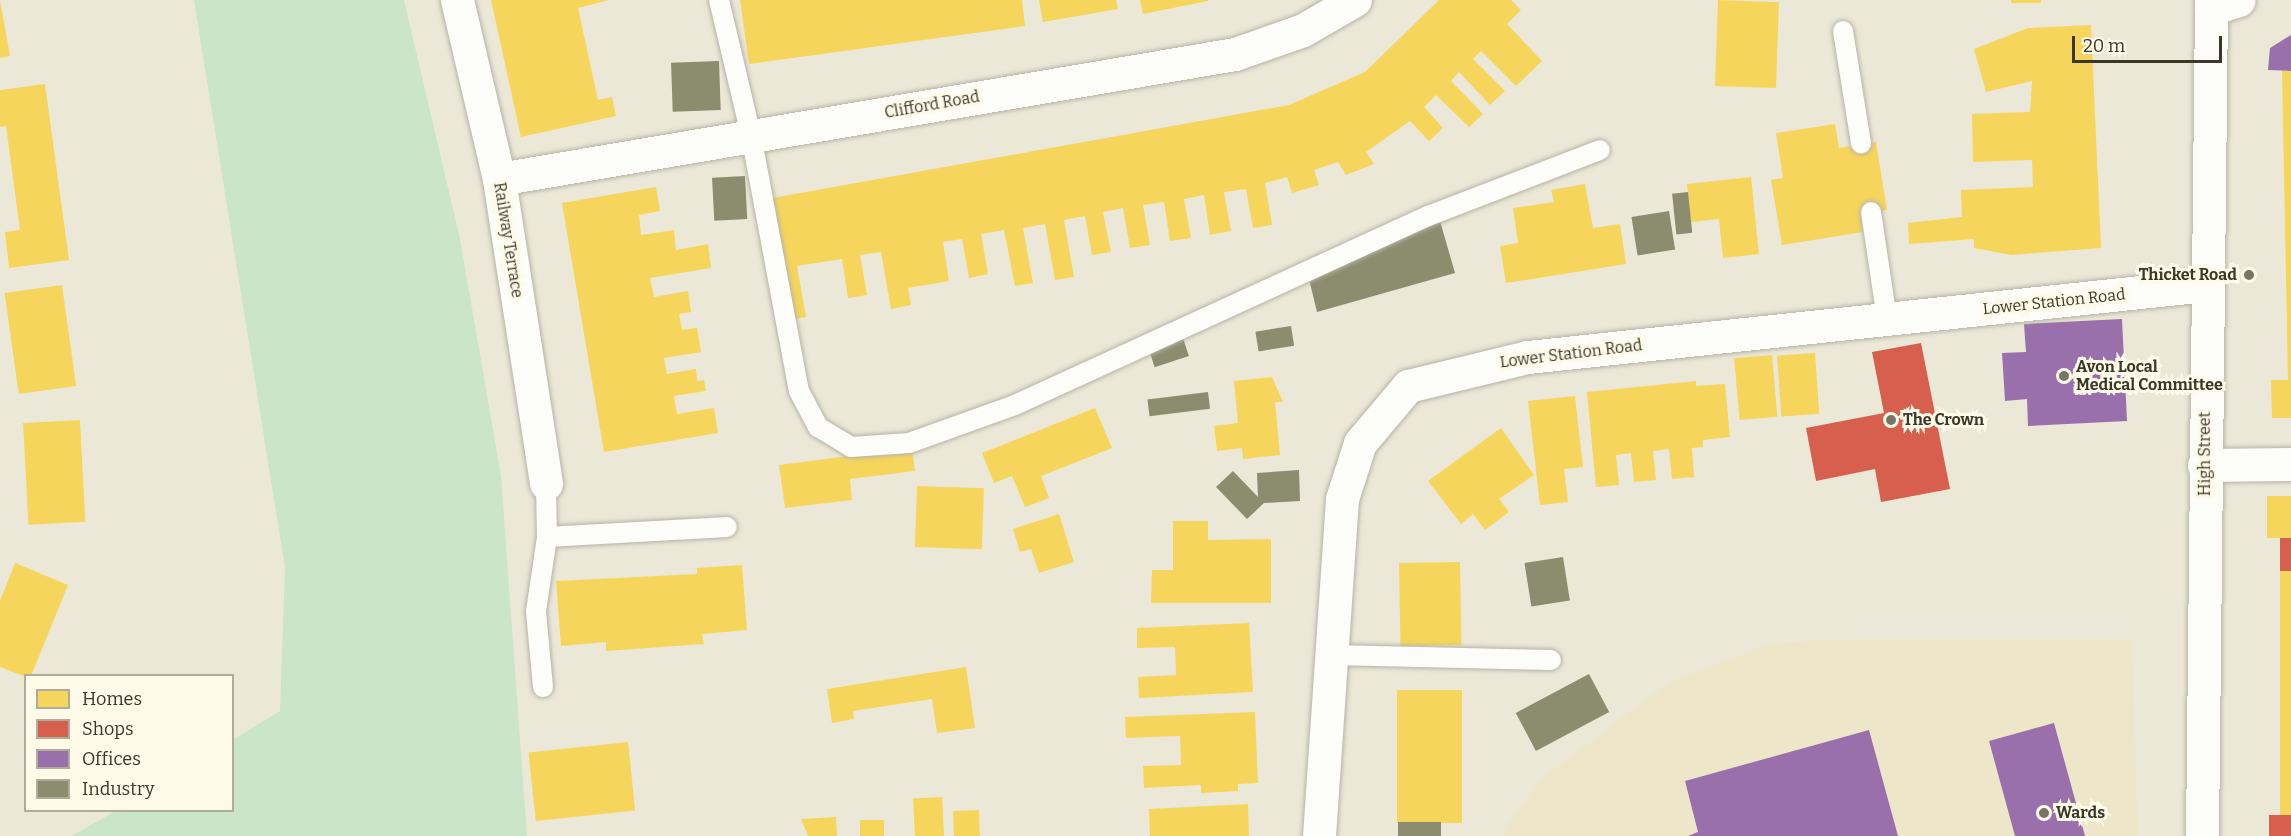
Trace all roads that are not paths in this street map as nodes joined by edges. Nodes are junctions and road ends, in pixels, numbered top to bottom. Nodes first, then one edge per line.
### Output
1 (457, 0) edge
2 (719, 0) edge
3 (1355, 0) edge
4 (2221, 3) edge
5 (1843, 31) dead end
6 (751, 135) junction
7 (1861, 144) dead end
8 (1600, 150) dead end
9 (499, 179) junction
10 (1871, 213) dead end
11 (2206, 285) junction
12 (1887, 319) junction
13 (2291, 464) edge
14 (2204, 465) junction
15 (546, 483) joint
16 (727, 527) dead end
17 (547, 537) junction
18 (1331, 655) junction
19 (1551, 660) dead end
20 (543, 687) dead end
21 (1319, 836) edge
22 (2202, 836) edge

1 - 9 street, Railway Terrace
2 - 6 lane
3 - 6 street, Clifford Road
4 - 11 street, High Street
5 - 7 lane
6 - 8 lane
6 - 9 street, Clifford Road
9 - 15 street, Railway Terrace
10 - 12 lane
11 - 12 street, Lower Station Road
11 - 14 street, High Street
12 - 18 street, Lower Station Road
13 - 14 street
14 - 22 street, High Street
15 - 17 lane
16 - 17 lane
17 - 20 lane
18 - 19 lane
18 - 21 street, Lower Station Road

